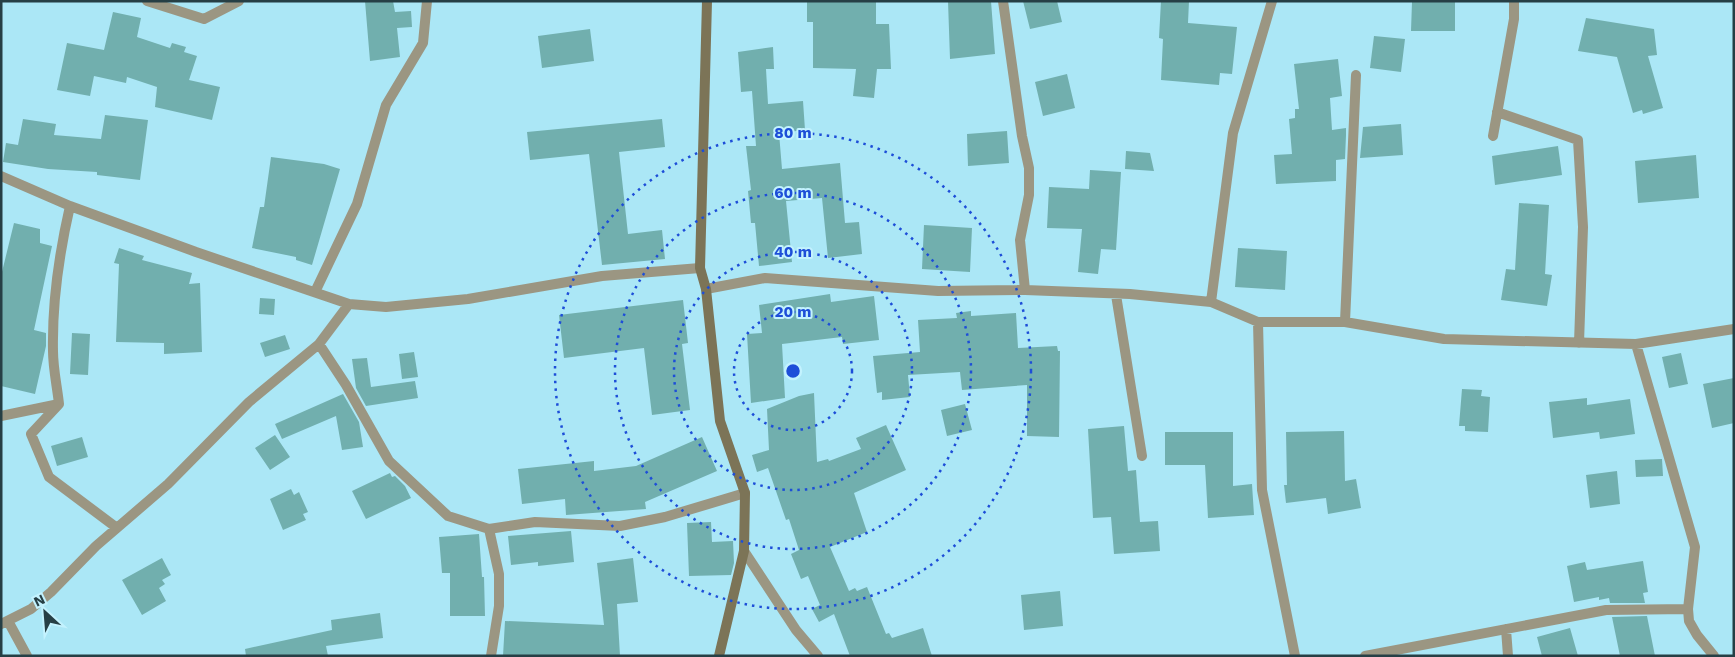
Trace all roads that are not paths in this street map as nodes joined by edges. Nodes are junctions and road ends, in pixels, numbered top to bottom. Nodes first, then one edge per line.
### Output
1 (147, 1) edge
2 (239, 1) edge
3 (427, 1) edge
4 (707, 1) edge
5 (1003, 1) edge
6 (1272, 1) edge
7 (1514, 1) edge
8 (1356, 75) dead end
9 (1497, 112) junction
10 (1493, 136) dead end
11 (1, 176) edge
12 (70, 206) junction
13 (700, 268) junction
14 (706, 289) junction
15 (1025, 290) junction
16 (315, 292) junction
17 (1116, 295) junction
18 (1211, 302) junction
19 (349, 304) junction
20 (1258, 322) junction
21 (1345, 322) junction
22 (1734, 329) edge
23 (1579, 343) junction
24 (319, 344) junction
25 (1636, 344) junction
26 (59, 404) junction
27 (1, 416) edge
28 (1142, 456) dead end
29 (745, 493) junction
30 (117, 528) junction
31 (490, 529) junction
32 (744, 551) junction
33 (1688, 609) junction
34 (5, 623) edge
35 (1506, 629) junction
36 (27, 656) edge
37 (491, 656) edge
38 (719, 656) edge
39 (818, 656) edge
40 (1295, 656) edge
41 (1365, 656) edge
42 (1508, 656) edge
43 (1714, 656) edge

1 - 2 street
3 - 16 street
4 - 13 street
5 - 15 street
6 - 18 street
7 - 9 street
8 - 21 street
9 - 10 street
9 - 23 street
11 - 12 street
12 - 16 street
12 - 26 street
13 - 14 street
13 - 19 street
14 - 15 street
14 - 29 street
15 - 17 street
16 - 19 street
17 - 18 street
17 - 28 street
18 - 20 street
19 - 24 street
20 - 21 street
20 - 40 street
21 - 23 street
22 - 25 street
23 - 25 street
24 - 30 street
24 - 31 street
25 - 33 street
26 - 27 street
26 - 30 street
29 - 31 street
29 - 32 street
30 - 34 street
31 - 37 street
32 - 38 street
32 - 39 street
33 - 35 street
33 - 43 street
34 - 36 street
35 - 41 street
35 - 42 street

